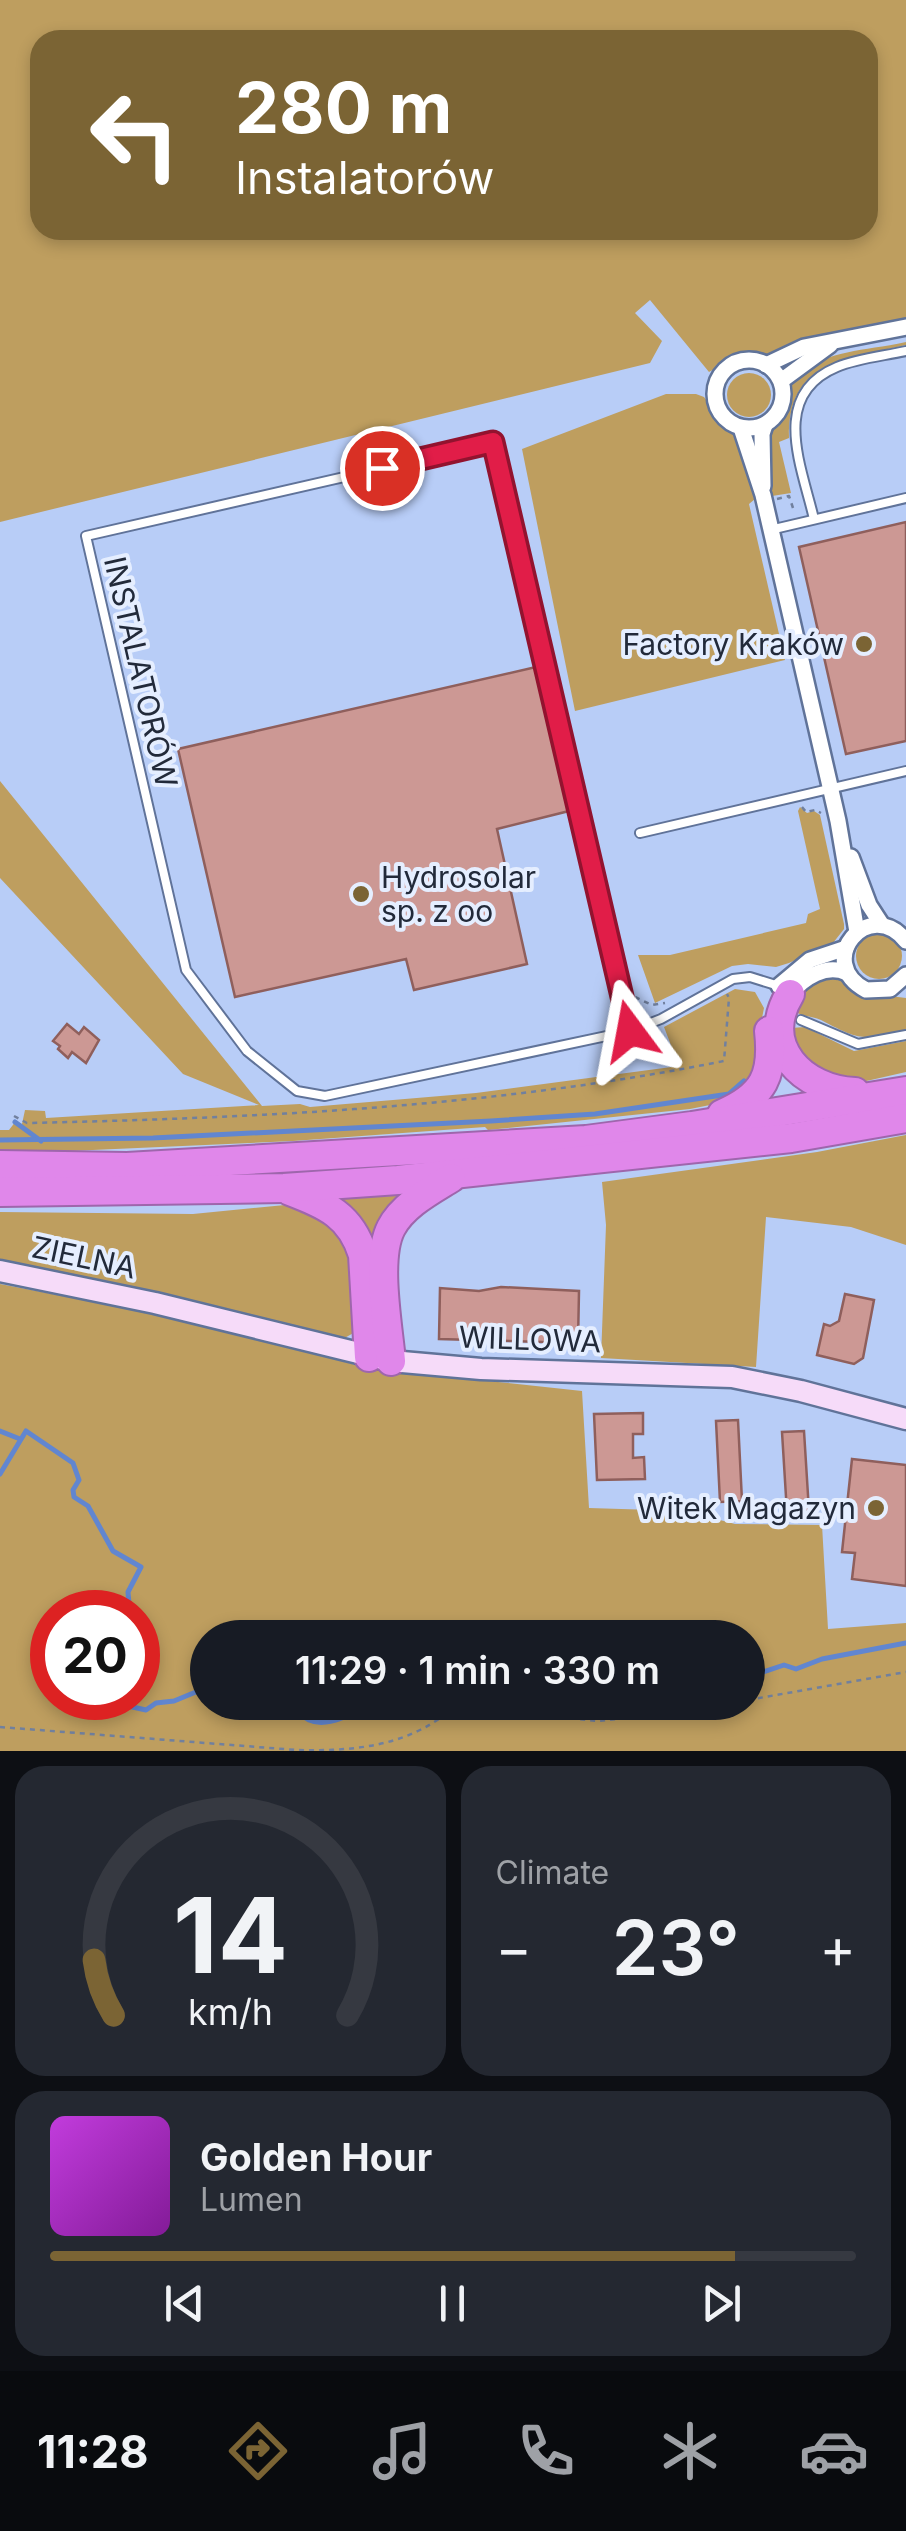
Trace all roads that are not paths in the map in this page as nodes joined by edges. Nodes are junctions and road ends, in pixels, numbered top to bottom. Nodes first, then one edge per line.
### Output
1 (906, 327) edge
2 (833, 343) junction
3 (906, 351) edge
4 (766, 365) junction
5 (780, 380) junction
6 (765, 425) junction
7 (740, 428) junction
8 (767, 498) junction
9 (906, 498) edge
10 (814, 519) junction
11 (770, 530) junction
12 (906, 771) edge
13 (830, 788) junction
14 (838, 821) junction
15 (640, 833) dead end
16 (882, 925) junction
17 (856, 932) junction
18 (906, 941) edge
19 (846, 948) junction
20 (848, 972) junction
21 (903, 984) edge
22 (790, 1000) junction
23 (630, 1031) junction
24 (906, 1035) edge
25 (903, 1101) edge
26 (692, 1126) junction
27 (0, 1165) edge
28 (456, 1175) junction
29 (284, 1188) junction
30 (0, 1192) edge
31 (0, 1271) edge
32 (155, 1303) joint
33 (380, 1359) junction
34 (906, 1418) edge

1 - 2 street
2 - 4 street
2 - 5 street
3 - 10 lane
4 - 5 street
4 - 7 street
5 - 6 street
6 - 7 street
6 - 8 street
7 - 8 street
8 - 11 street
9 - 10 lane
10 - 11 lane
11 - 13 street
12 - 13 lane
13 - 14 street
13 - 15 lane
14 - 16 street
14 - 17 street
16 - 17 street
16 - 18 street
17 - 19 street
19 - 20 street
19 - 22 street
20 - 21 street
20 - 22 street
22 - 23 lane, INSTALATORÓW
22 - 24 lane, INSTALATORÓW
22 - 25 highway
22 - 26 highway
23 - 23 lane, INSTALATORÓW
25 - 26 highway
25 - 28 highway
26 - 27 highway
28 - 29 highway
28 - 33 highway
29 - 30 highway
29 - 33 highway
31 - 32 street, ZIELNA
32 - 33 street, WILLOWA
33 - 34 street, WILLOWA

